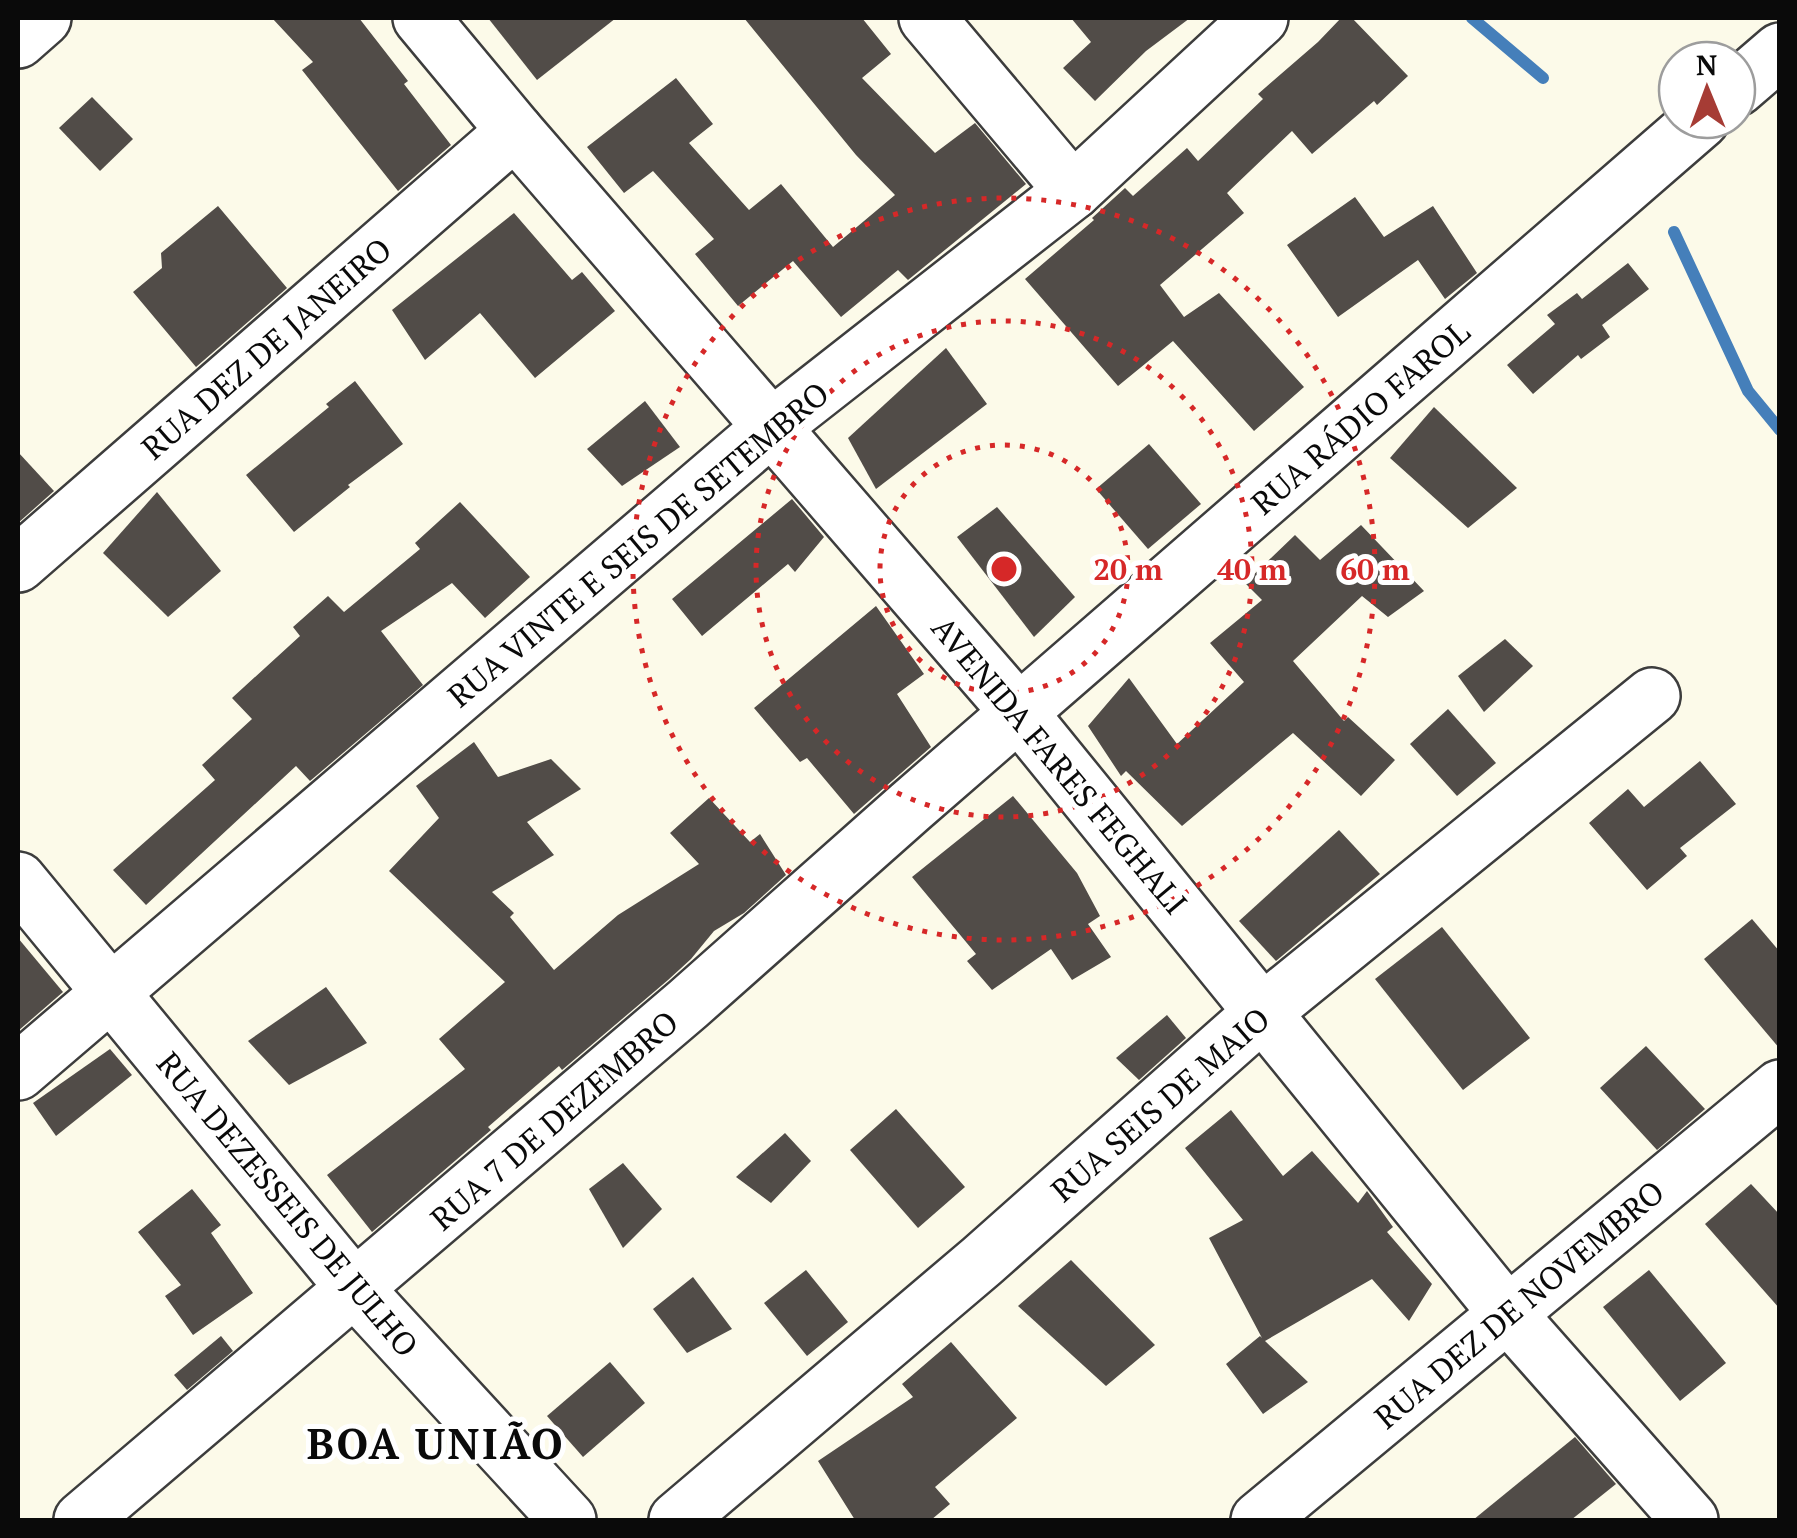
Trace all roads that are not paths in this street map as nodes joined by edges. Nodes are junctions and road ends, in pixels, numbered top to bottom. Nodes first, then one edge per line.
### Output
1 (43, 18) edge
2 (421, 18) edge
3 (927, 18) edge
4 (1260, 18) edge
5 (18, 40) edge
6 (1780, 52) edge
7 (1757, 71) edge
8 (515, 131) junction
9 (1678, 140) edge
10 (1073, 191) junction
11 (773, 426) junction
12 (18, 564) edge
13 (1652, 696) dead end
14 (1020, 714) junction
15 (18, 880) edge
16 (111, 994) junction
17 (1264, 1011) junction
18 (18, 1072) edge
19 (1780, 1088) edge
20 (356, 1290) junction
21 (1506, 1312) junction
22 (82, 1520) edge
23 (568, 1520) edge
24 (677, 1520) edge
25 (1259, 1520) edge
26 (1690, 1520) edge

1 - 5 street
2 - 8 street, AVENIDA FARES FEGHALI
3 - 10 street
4 - 10 street, RUA VINTE E SEIS DE SETEMBRO
6 - 7 street
8 - 11 street, AVENIDA FARES FEGHALI
8 - 12 street, RUA DEZ DE JANEIRO
9 - 14 street, RUA RÁDIO FAROL
10 - 11 street, RUA VINTE E SEIS DE SETEMBRO
11 - 14 street, AVENIDA FARES FEGHALI
11 - 16 street, RUA VINTE E SEIS DE SETEMBRO
13 - 17 street, RUA SEIS DE MAIO
14 - 17 street, AVENIDA FARES FEGHALI
14 - 20 street, RUA 7 DE DEZEMBRO
15 - 16 street, RUA DEZESSEIS DE JULHO
16 - 18 street, RUA VINTE E SEIS DE SETEMBRO
16 - 20 street, RUA DEZESSEIS DE JULHO
17 - 21 street, AVENIDA FARES FEGHALI
17 - 24 street, RUA SEIS DE MAIO
19 - 21 street, RUA DEZ DE NOVEMBRO
20 - 22 street, RUA 7 DE DEZEMBRO
20 - 23 street, RUA DEZESSEIS DE JULHO
21 - 25 street, RUA DEZ DE NOVEMBRO
21 - 26 street, AVENIDA FARES FEGHALI

